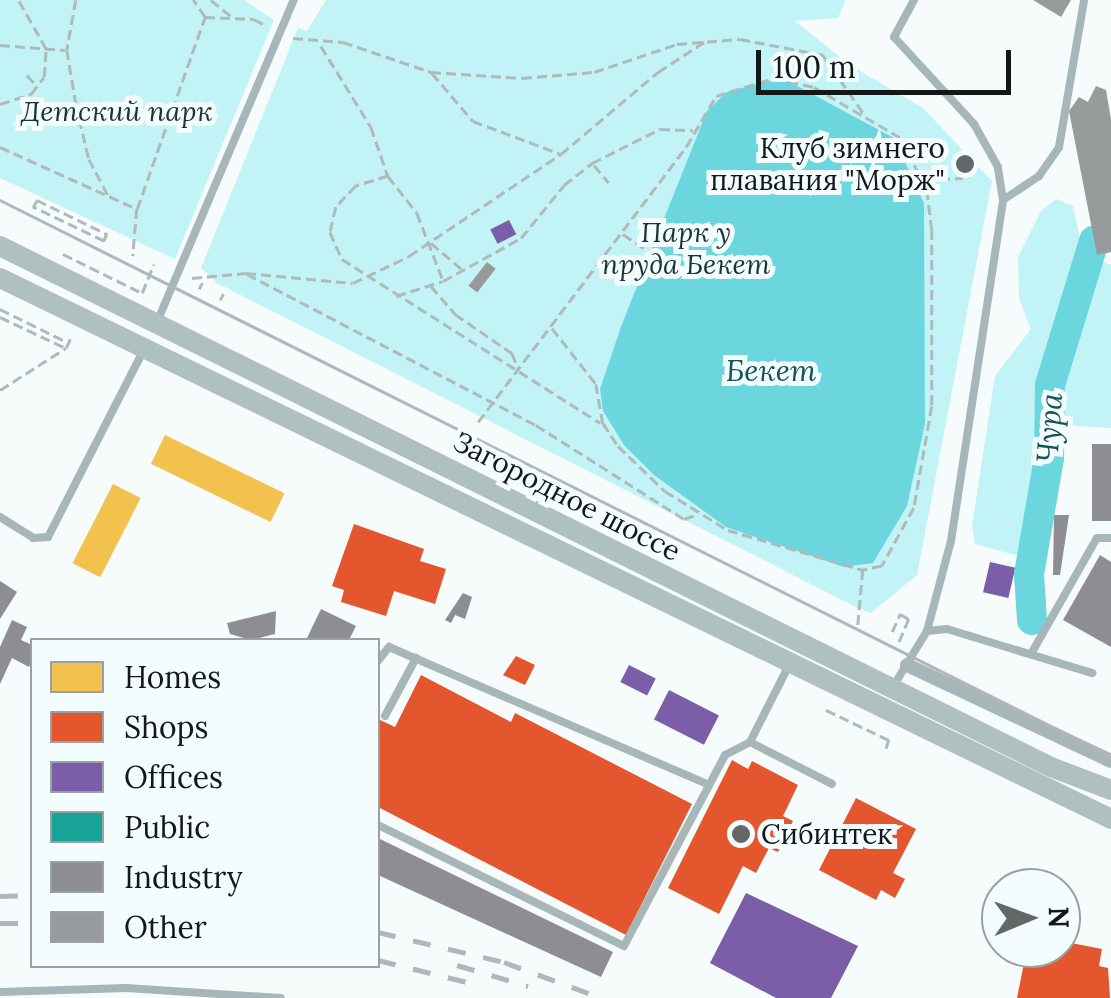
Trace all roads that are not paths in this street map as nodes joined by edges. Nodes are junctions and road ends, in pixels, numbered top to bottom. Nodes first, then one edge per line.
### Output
1 (294, 0) edge
2 (914, 0) edge
3 (1084, 0) edge
4 (1004, 200) junction
5 (0, 246) edge
6 (0, 278) edge
7 (157, 322) junction
8 (146, 346) junction
9 (0, 517) edge
10 (1111, 538) edge
11 (927, 631) junction
12 (1031, 654) junction
13 (416, 658) junction
14 (380, 659) edge
15 (908, 665) junction
16 (788, 666) junction
17 (1092, 673) dead end
18 (892, 688) junction
19 (385, 716) dead end
20 (750, 742) junction
21 (1111, 761) edge
22 (1065, 773) junction
23 (1111, 782) edge
24 (709, 784) junction
25 (832, 784) dead end
26 (1111, 790) edge
27 (1111, 818) edge
28 (380, 827) edge
29 (0, 992) edge
30 (281, 998) edge

1 - 7 lane
2 - 4 lane
3 - 4 lane
4 - 11 lane
5 - 7 main road, Загородное шоссе
6 - 8 main road, Загородное шоссе
7 - 18 main road, Загородное шоссе
8 - 9 lane
8 - 16 main road, Загородное шоссе
10 - 12 lane
11 - 12 lane
11 - 15 lane
12 - 17 lane
13 - 14 lane
13 - 19 lane
13 - 24 lane
15 - 18 lane
15 - 21 street
16 - 20 lane
16 - 27 main road, Загородное шоссе
18 - 22 main road, Загородное шоссе
20 - 24 lane
20 - 25 lane
22 - 23 main road
22 - 26 main road, Загородное шоссе
24 - 28 lane
29 - 30 lane

